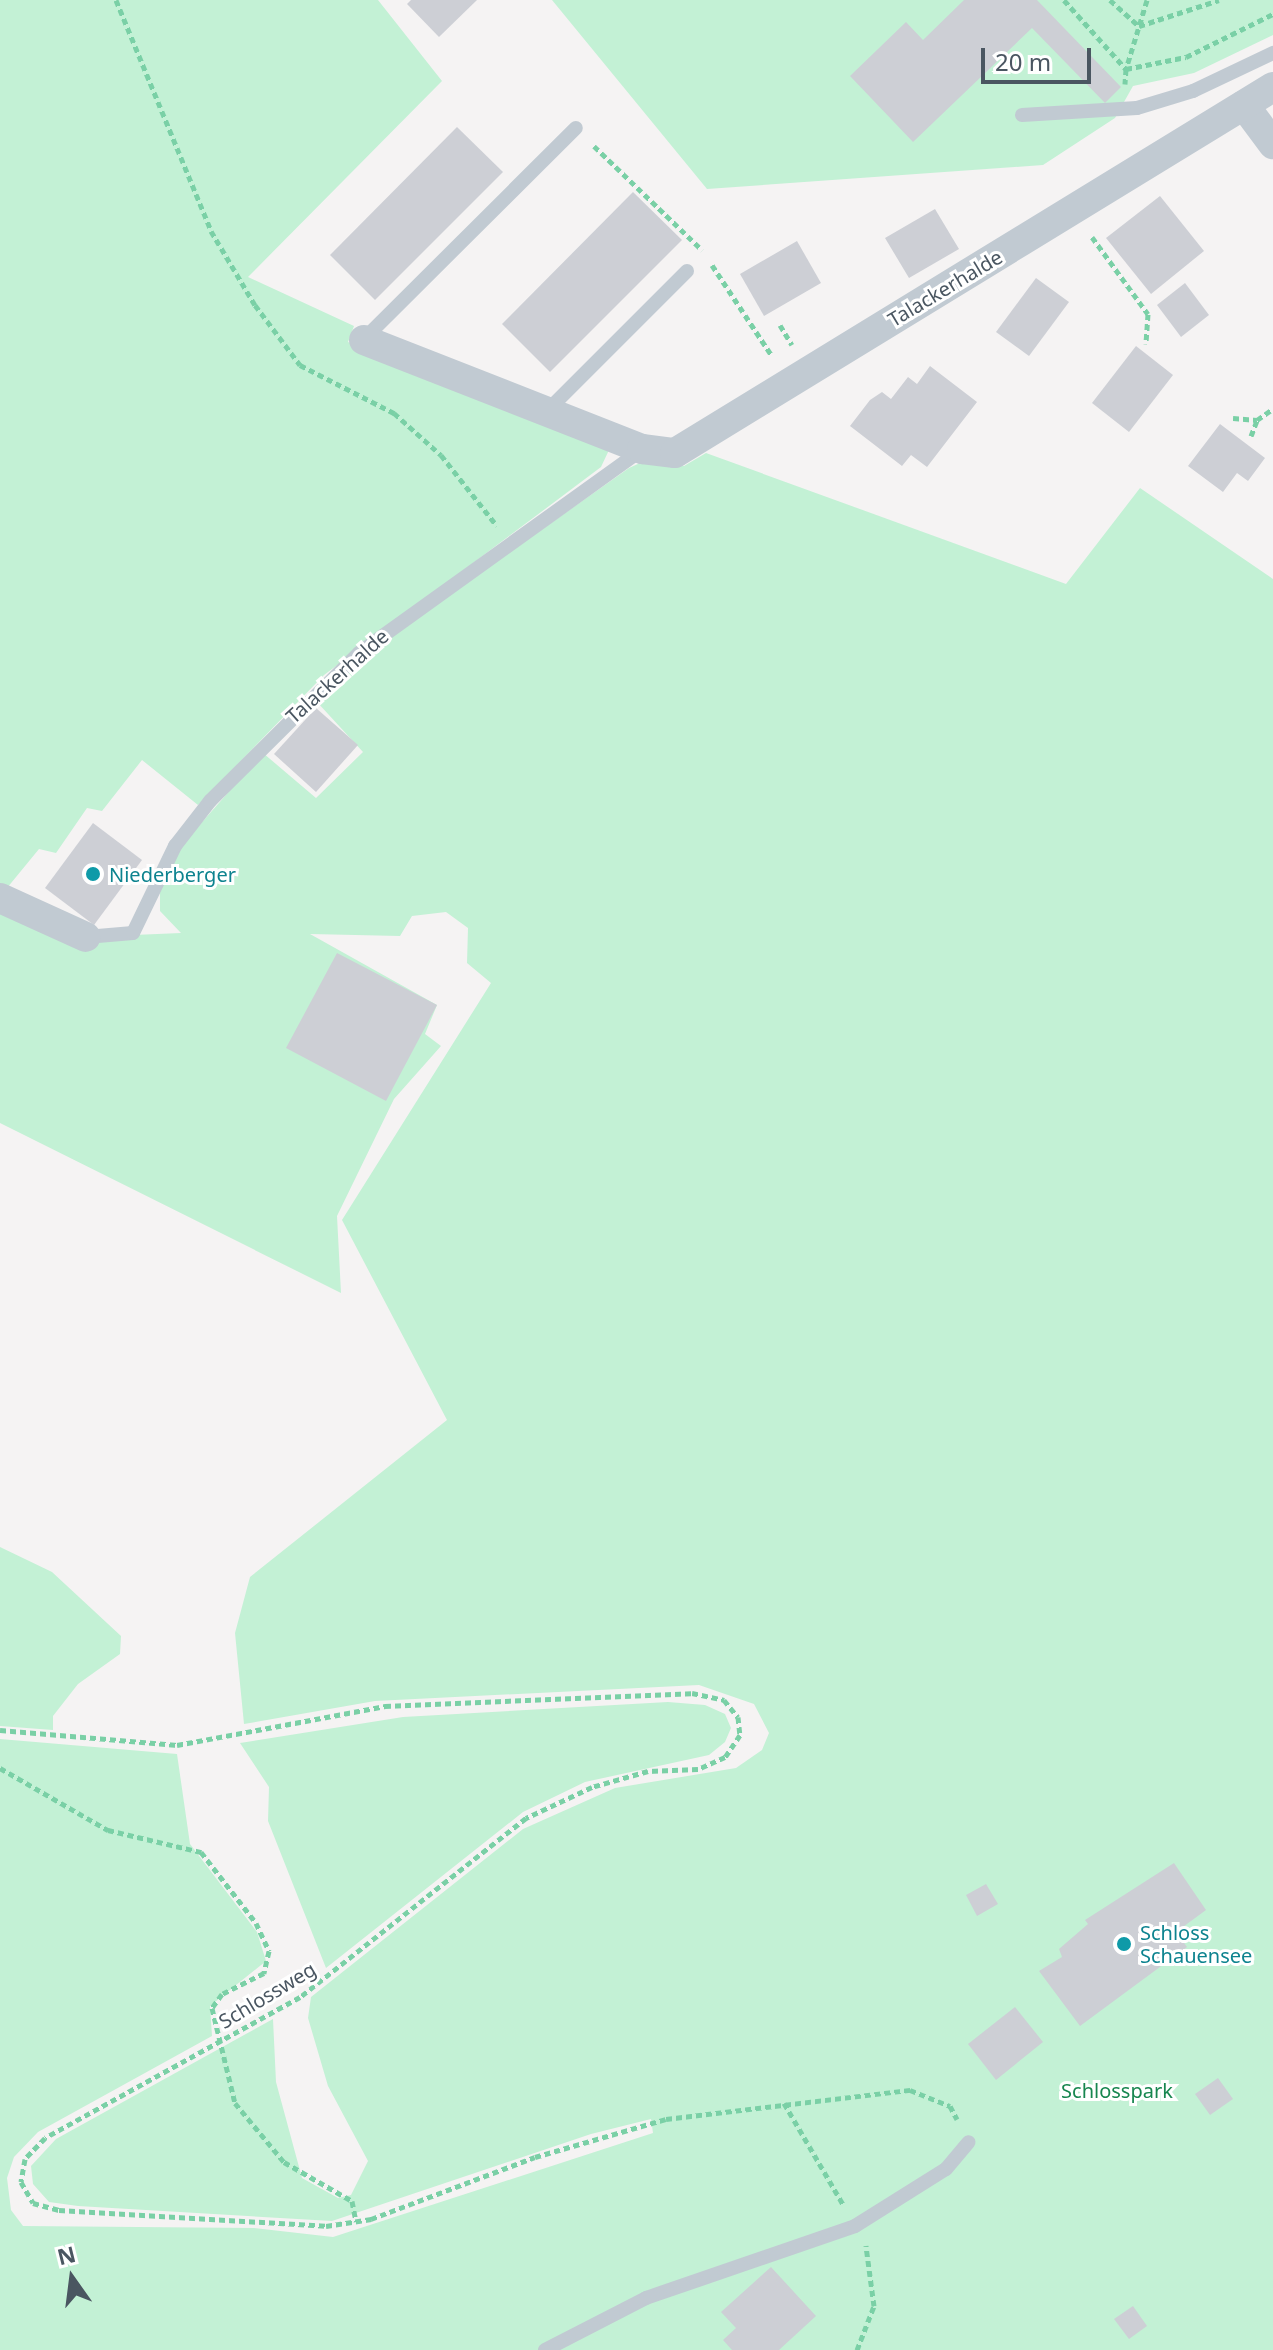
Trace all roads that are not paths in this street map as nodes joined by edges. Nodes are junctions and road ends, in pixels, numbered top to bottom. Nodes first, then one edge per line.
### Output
1 (1273, 53) edge
2 (1273, 87) edge
3 (1244, 105) junction
4 (1022, 115) dead end
5 (576, 128) dead end
6 (1273, 144) edge
7 (687, 271) dead end
8 (364, 340) joint
9 (547, 412) junction
10 (642, 449) junction
11 (0, 898) edge
12 (86, 937) joint
13 (969, 2142) road end
14 (545, 2350) edge

1 - 4 lane
2 - 3 street, Talackerhalde
3 - 6 street
3 - 10 street, Talackerhalde
5 - 8 lane, Talackerhalde
7 - 9 lane
8 - 9 street, Talackerhalde
9 - 10 street, Talackerhalde
10 - 12 lane, Talackerhalde
11 - 12 street
13 - 14 lane

